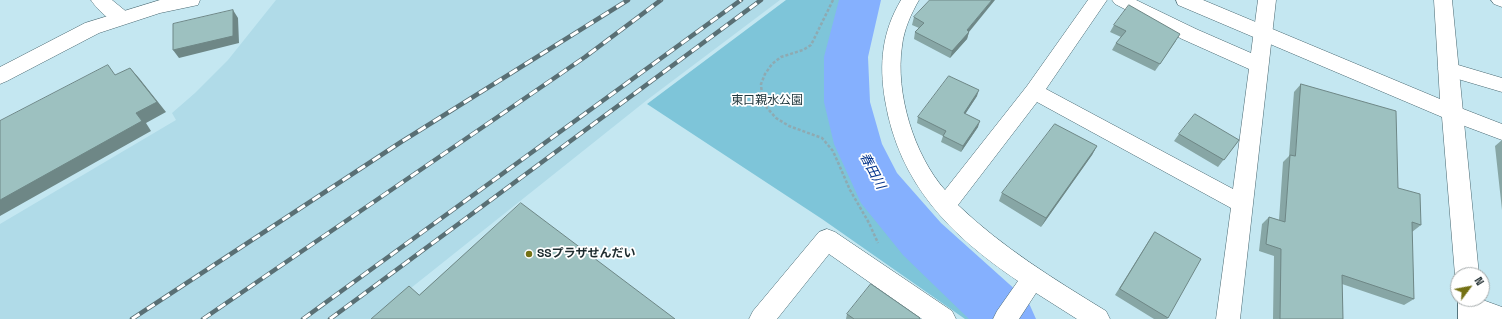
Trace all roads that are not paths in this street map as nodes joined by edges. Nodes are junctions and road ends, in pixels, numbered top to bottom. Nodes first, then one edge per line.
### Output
1 (100, 0) edge
2 (191, 0) edge
3 (910, 0) edge
4 (1098, 0) edge
5 (1122, 0) edge
6 (1185, 0) edge
7 (1248, 0) edge
8 (1443, 0) edge
9 (1266, 4) edge
10 (121, 18) junction
11 (1262, 33) junction
12 (1259, 64) junction
13 (1448, 70) junction
14 (0, 76) edge
15 (1502, 85) edge
16 (1034, 91) junction
17 (1453, 113) junction
18 (1502, 132) edge
19 (1242, 204) junction
20 (945, 206) junction
21 (1466, 267) edge
22 (1033, 278) junction
23 (1470, 308) edge
24 (1502, 318) edge
25 (762, 319) edge
26 (943, 319) edge
27 (1005, 319) edge
28 (1098, 319) edge
29 (1228, 319) edge

1 - 10 street
2 - 10 street
3 - 20 street
4 - 16 street
5 - 12 street
6 - 11 street
7 - 9 street
8 - 13 street
9 - 11 street
10 - 14 street
11 - 12 street
11 - 17 street
12 - 19 street
13 - 15 street
13 - 17 street
16 - 19 street
16 - 20 street
17 - 18 street
17 - 21 street
19 - 29 street
20 - 22 street
22 - 27 street
22 - 28 street
23 - 24 street
25 - 26 street

